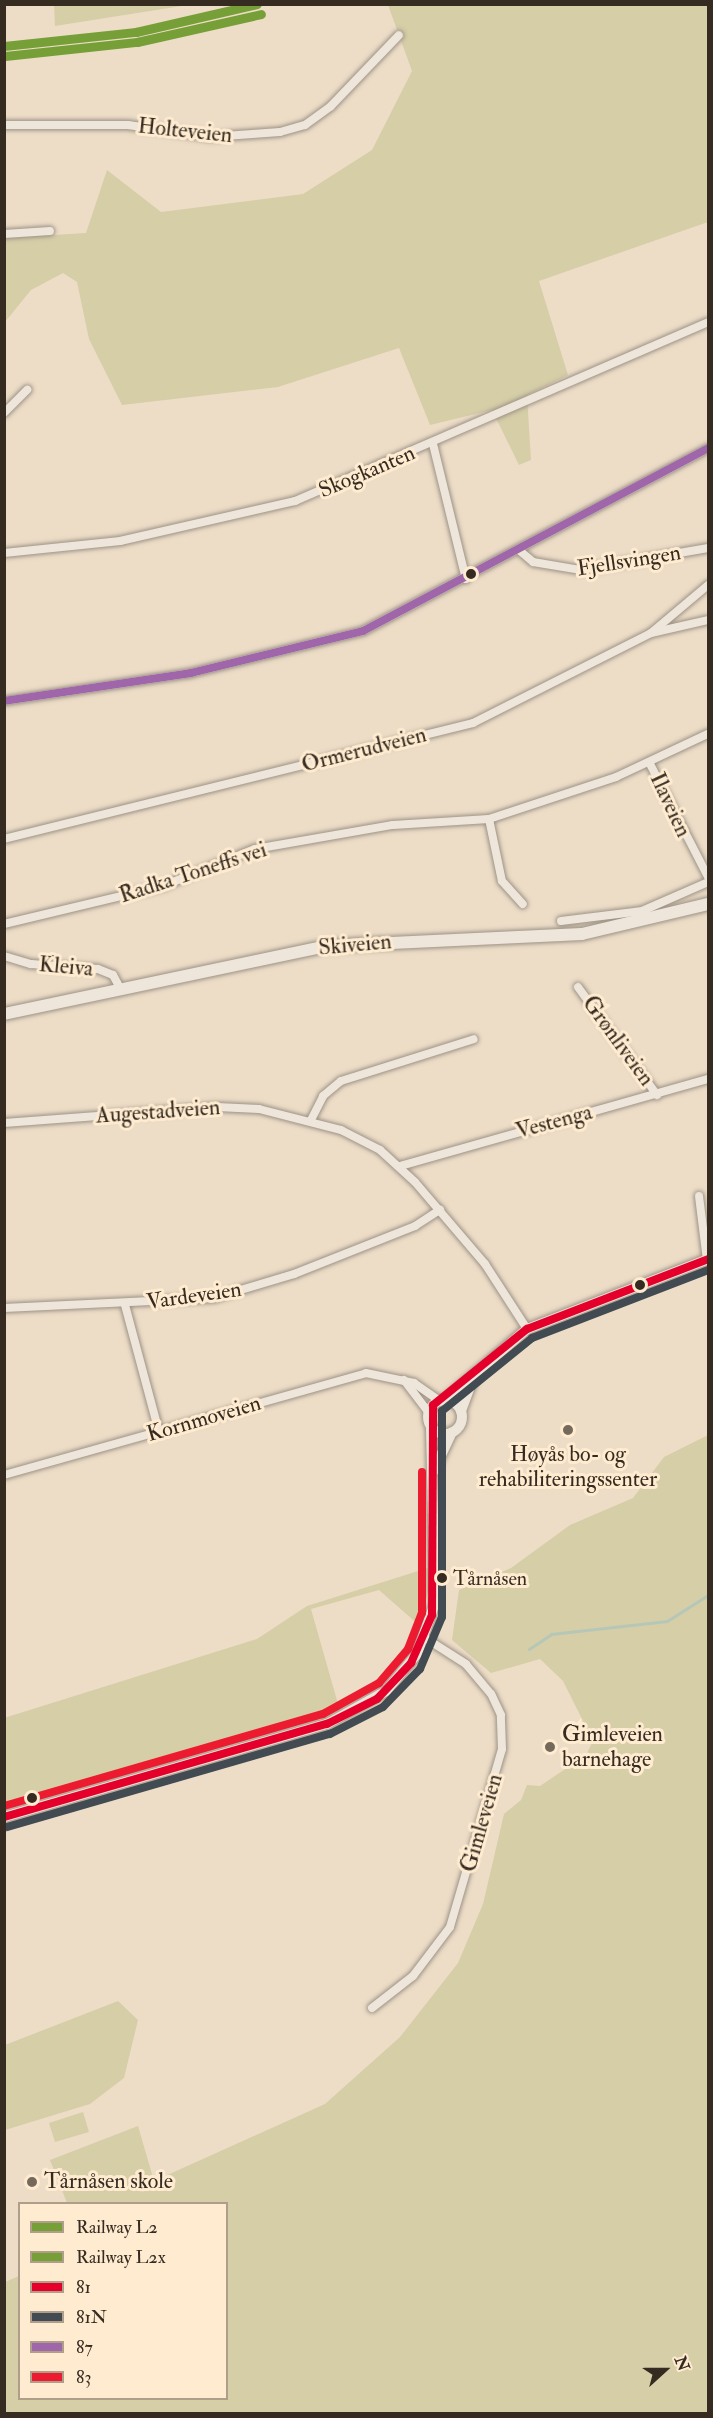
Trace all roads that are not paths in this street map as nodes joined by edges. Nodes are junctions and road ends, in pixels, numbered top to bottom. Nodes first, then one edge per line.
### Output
1 (399, 35) dead end
2 (4, 125) edge
3 (50, 231) dead end
4 (4, 234) edge
5 (708, 322) edge
6 (27, 390) dead end
7 (4, 413) edge
8 (432, 444) junction
9 (708, 447) edge
10 (708, 548) edge
11 (520, 551) junction
12 (4, 553) edge
13 (466, 579) junction
14 (708, 585) edge
15 (708, 620) edge
16 (651, 633) junction
17 (4, 701) edge
18 (708, 734) edge
19 (650, 764) junction
20 (489, 819) junction
21 (4, 839) edge
22 (708, 879) edge
23 (523, 904) dead end
24 (708, 904) edge
25 (561, 921) dead end
26 (4, 924) edge
27 (4, 956) edge
28 (578, 987) dead end
29 (120, 988) junction
30 (4, 1014) edge
31 (474, 1039) dead end
32 (708, 1079) edge
33 (657, 1095) junction
34 (312, 1120) junction
35 (4, 1123) edge
36 (400, 1166) junction
37 (699, 1196) dead end
38 (440, 1210) junction
39 (708, 1259) edge
40 (124, 1305) junction
41 (4, 1308) edge
42 (527, 1329) junction
43 (475, 1373) junction
44 (404, 1380) junction
45 (443, 1400) junction
46 (461, 1411) junction
47 (429, 1413) junction
48 (431, 1425) junction
49 (159, 1432) junction
50 (452, 1432) junction
51 (432, 1472) junction
52 (4, 1475) edge
53 (425, 1638) junction
54 (4, 1817) edge
55 (372, 2008) dead end

1 - 2 street, Holteveien
3 - 4 street
5 - 8 street, Skogkanten
6 - 7 street
8 - 12 street, Skogkanten
8 - 13 street
9 - 11 street
10 - 11 street, Fjellsvingen
11 - 13 street
13 - 17 street
14 - 16 street
15 - 16 street, Ormerudveien
16 - 21 street, Ormerudveien
18 - 19 street, Radka Toneffs vei
19 - 20 street, Radka Toneffs vei
19 - 22 street, Ilaveien
20 - 23 street
20 - 26 street, Radka Toneffs vei
22 - 25 street, Ilaveien
24 - 29 main road, Skiveien
27 - 29 street, Kleiva
28 - 33 street, Grønliveien
29 - 30 main road, Skiveien
31 - 34 street
32 - 33 street, Vestenga
33 - 36 street, Vestenga
34 - 35 street, Augestadveien
34 - 36 street, Augestadveien
36 - 38 street, Augestadveien
37 - 39 street
38 - 40 street, Vardeveien
38 - 42 street, Augestadveien
39 - 42 street
40 - 41 street, Vardeveien
40 - 49 street
42 - 43 street
43 - 45 street
43 - 46 street
44 - 45 street, Kornmoveien
44 - 47 street
44 - 49 street, Kornmoveien
45 - 46 street
45 - 47 street
46 - 50 street
47 - 48 street
48 - 50 street
48 - 51 street
49 - 52 street, Kornmoveien
50 - 51 street
51 - 53 street
53 - 54 street
53 - 55 street, Gimleveien

